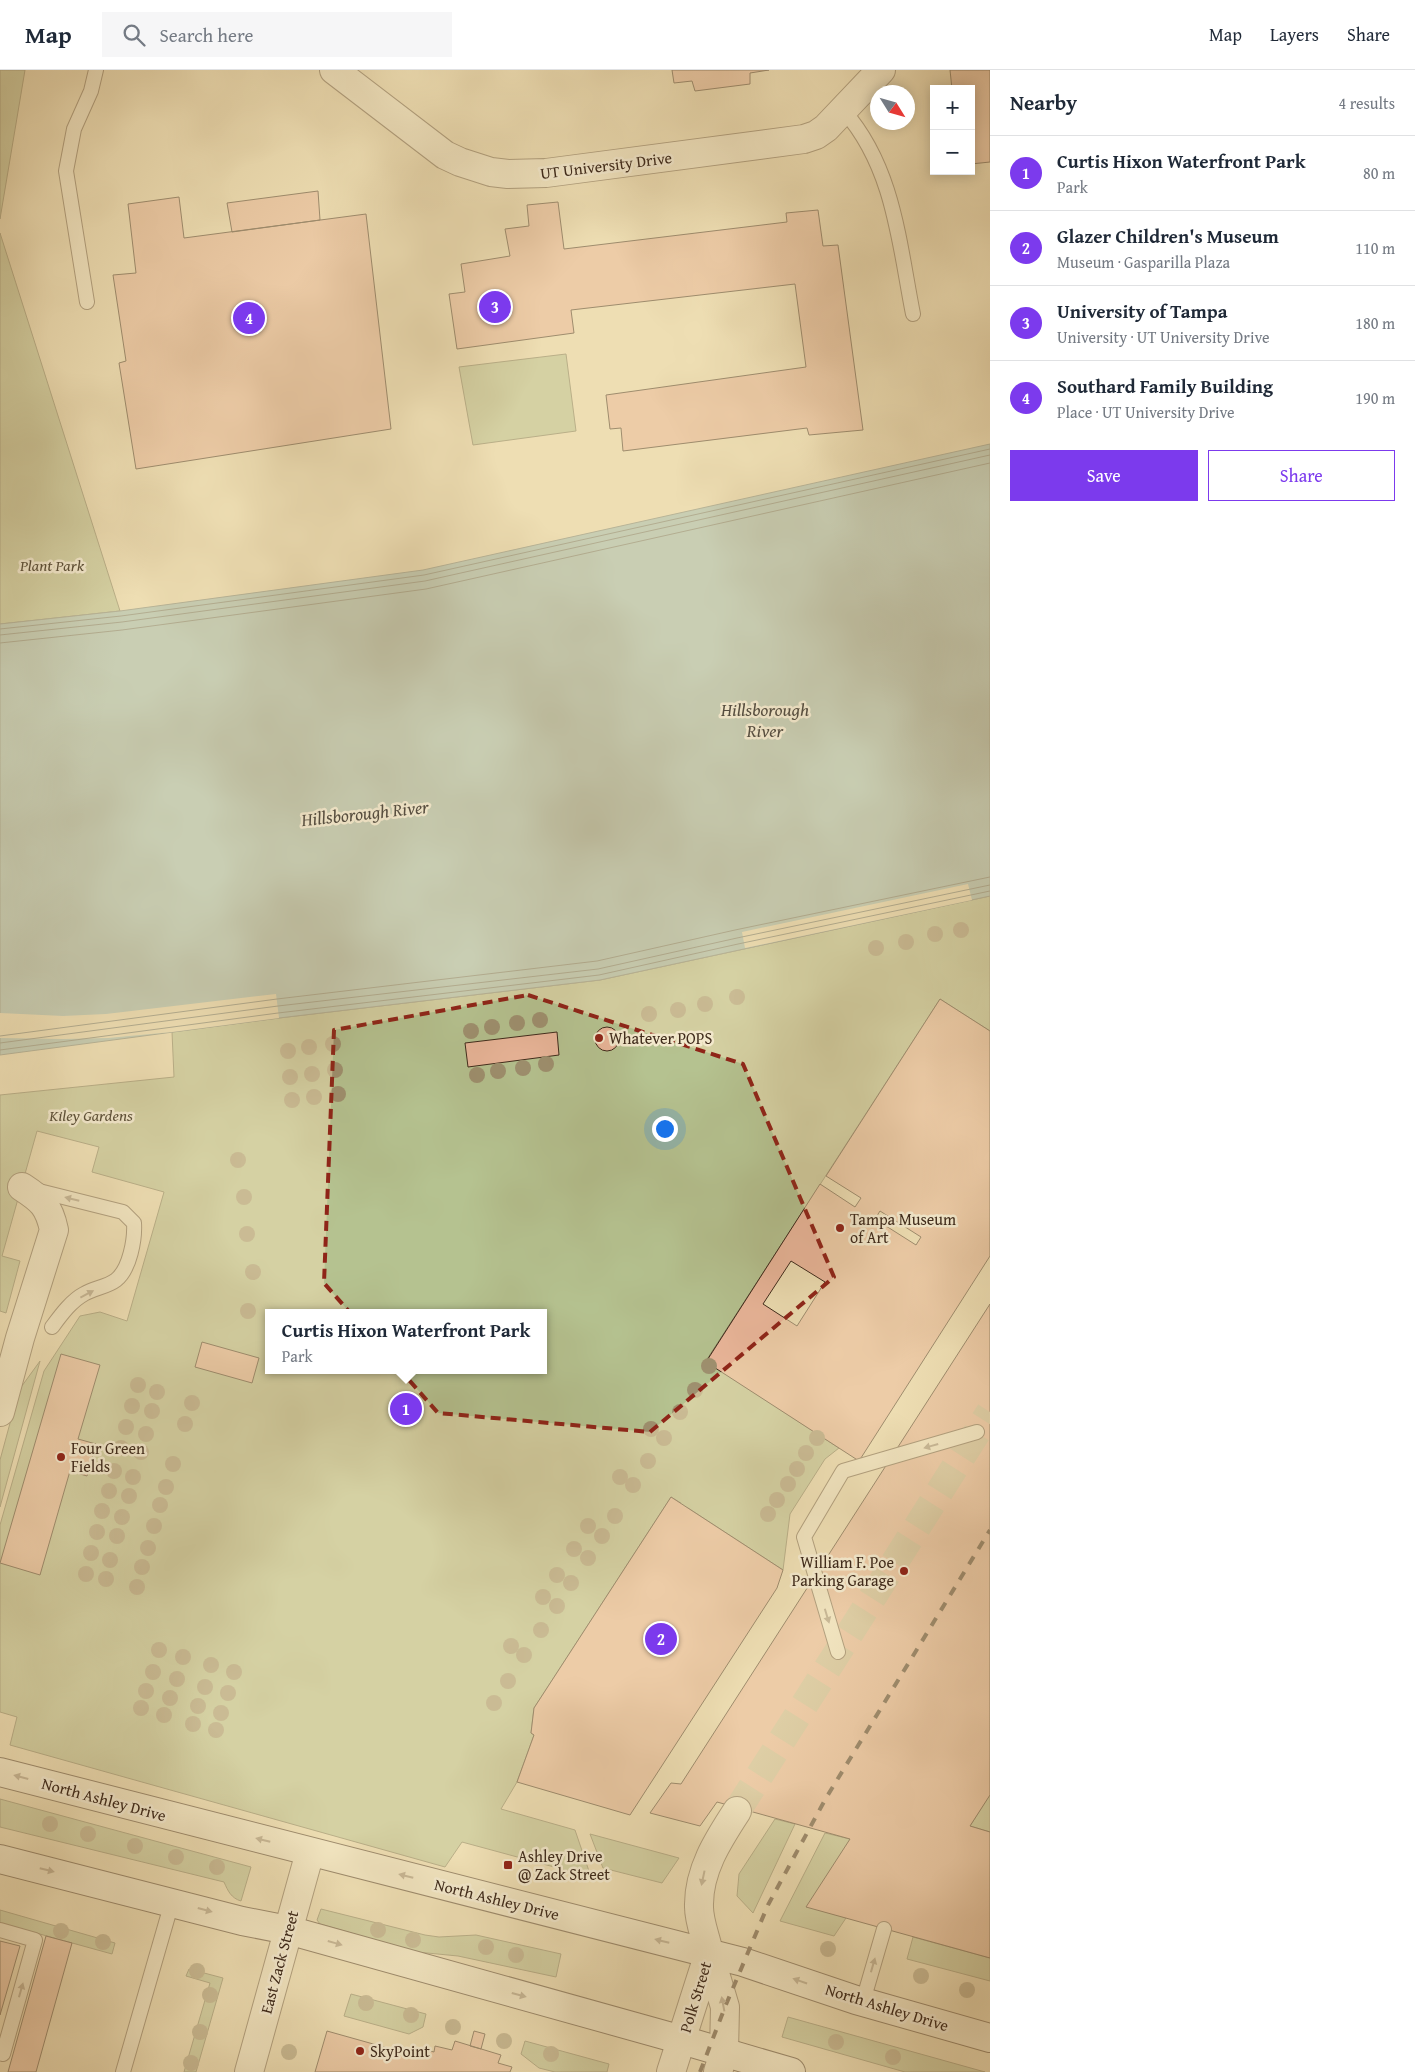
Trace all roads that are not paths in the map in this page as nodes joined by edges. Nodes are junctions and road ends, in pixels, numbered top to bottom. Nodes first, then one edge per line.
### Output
1 (96, 70) edge
2 (334, 70) edge
3 (881, 70) edge
4 (844, 111) junction
5 (87, 302) dead end
6 (913, 314) dead end
7 (22, 1187) joint
8 (52, 1327) dead end
9 (0, 1412) edge
10 (977, 1432) dead end
11 (838, 1652) dead end
12 (0, 1772) edge
13 (737, 1811) tunnel mouth
14 (310, 1852) junction
15 (0, 1858) edge
16 (172, 1902) junction
17 (884, 1928) dead end
18 (0, 1930) edge
19 (288, 1930) junction
20 (709, 1953) junction
21 (863, 2001) junction
22 (990, 2038) edge
23 (682, 2040) junction
24 (0, 2053) edge
25 (721, 2062) edge
26 (123, 2072) edge
27 (249, 2072) edge
28 (671, 2072) edge
29 (791, 2072) edge

1 - 5 lane
2 - 4 main road, UT University Drive
3 - 4 main road, UT University Drive
4 - 6 lane
8 -> 7 lane
7 - 9 main road
10 -> 11 lane
14 -> 12 main road, North Ashley Drive
13 -> 20 main road
14 - 19 main road, East Zack Street
20 -> 14 main road, North Ashley Drive
15 -> 16 main road
16 -> 19 main road
16 - 26 lane
21 -> 17 lane
24 -> 18 lane
19 -> 23 main road
19 - 27 main road, East Zack Street
21 -> 20 main road, North Ashley Drive
20 - 23 main road, Polk Street
25 -> 20 main road, Polk Street
21 - 22 main road, North Ashley Drive
23 - 25 main road
23 - 28 main road, Polk Street
25 - 29 main road

